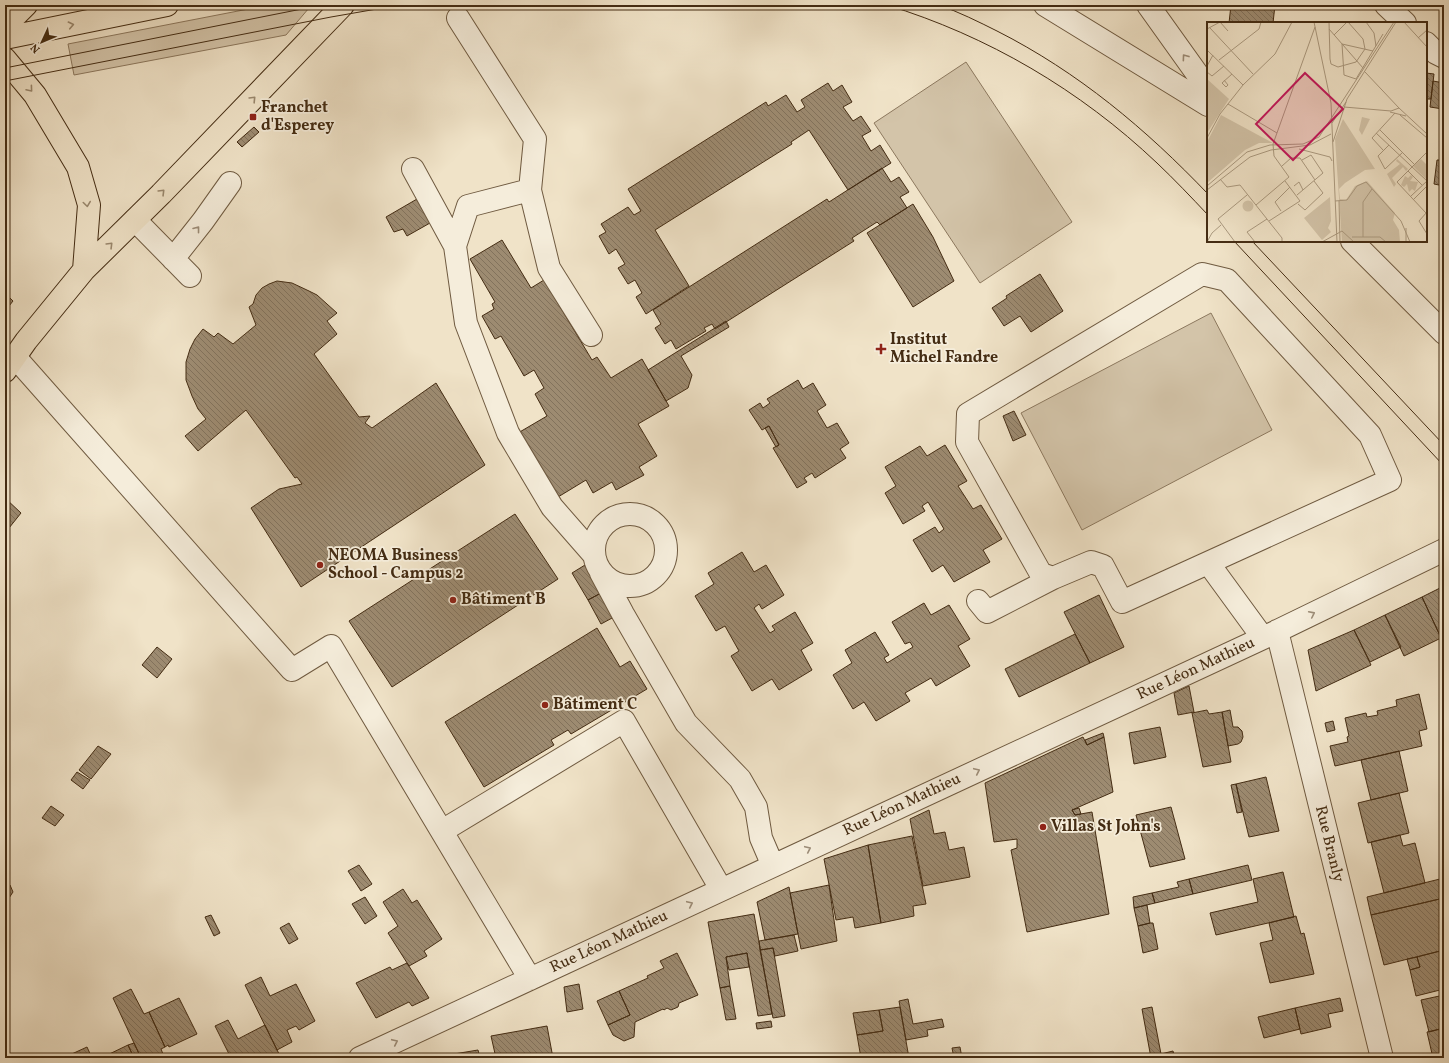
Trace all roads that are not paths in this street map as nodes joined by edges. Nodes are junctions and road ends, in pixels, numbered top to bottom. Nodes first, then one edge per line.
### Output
1 (26, 5) edge
2 (167, 5) edge
3 (343, 5) edge
4 (1045, 5) edge
5 (1148, 5) edge
6 (1386, 5) edge
7 (458, 18) dead end
8 (1404, 22) edge
9 (5, 26) edge
10 (5, 38) edge
11 (1427, 44) edge
12 (1444, 57) edge
13 (5, 58) edge
14 (1207, 88) edge
15 (1207, 104) edge
16 (413, 168) dead end
17 (230, 184) dead end
18 (530, 190) junction
19 (135, 220) junction
20 (1353, 242) edge
21 (455, 246) junction
22 (173, 259) junction
23 (84, 270) junction
24 (190, 276) dead end
25 (1444, 333) edge
26 (591, 335) dead end
27 (10, 364) edge
28 (1444, 550) edge
29 (1209, 564) junction
30 (1053, 578) junction
31 (978, 601) dead end
32 (1270, 634) junction
33 (442, 832) junction
34 (773, 866) junction
35 (722, 890) junction
36 (530, 979) junction
37 (360, 1058) edge
38 (1382, 1058) edge

1 - 9 main road
10 -> 2 main road
19 -> 3 main road
4 - 15 street
14 -> 5 street
6 - 8 street
7 - 18 street
11 - 12 street
13 -> 23 main road
16 - 21 street
22 -> 17 street
18 - 21 street
18 - 26 street
19 - 22 street
23 -> 19 main road
20 - 25 street
21 - 34 street
22 - 24 street
23 - 27 main road
27 - 33 street
32 -> 28 street, Rue Léon Mathieu
29 - 30 street
29 - 30 street
29 - 32 street
30 - 31 street
34 -> 32 street, Rue Léon Mathieu
32 - 38 street, Rue Branly
33 - 35 street
33 - 36 street
34 - 35 street, Rue Léon Mathieu
36 -> 35 street, Rue Léon Mathieu
37 -> 36 street, Rue Léon Mathieu

